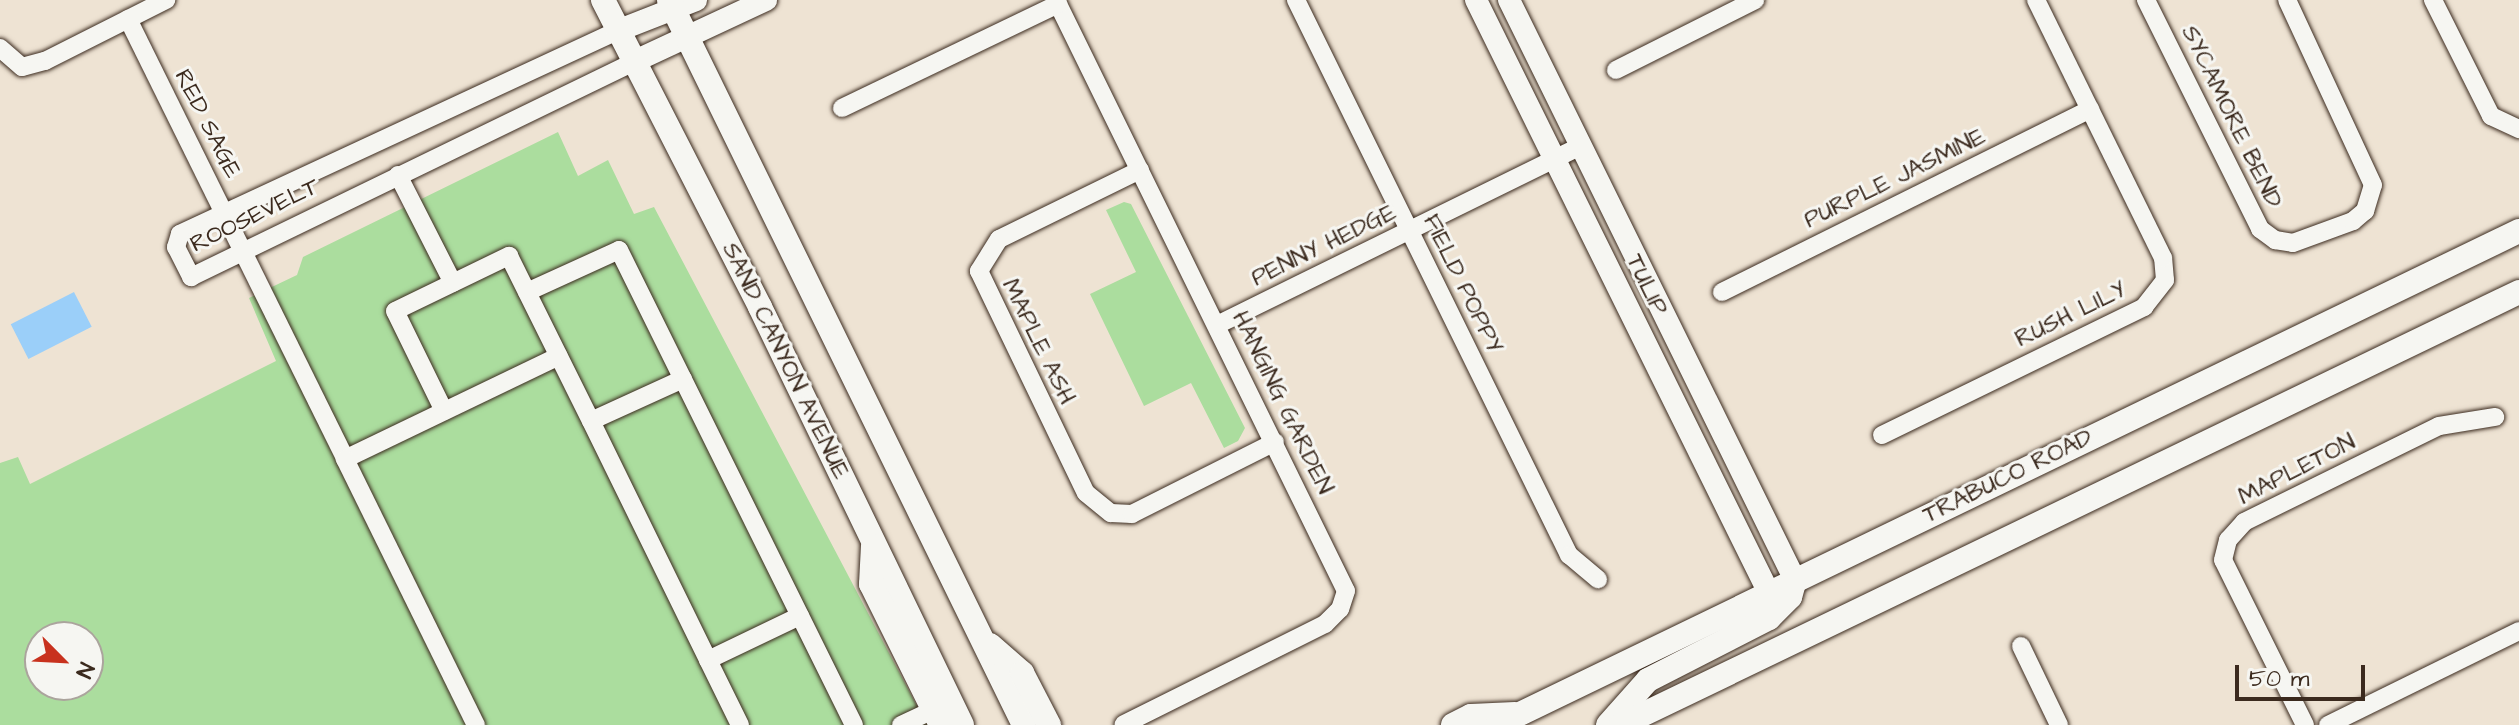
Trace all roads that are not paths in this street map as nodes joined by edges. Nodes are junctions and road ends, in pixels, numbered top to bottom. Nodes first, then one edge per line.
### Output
1 (166, 0) edge
2 (603, 0) edge
3 (766, 0) edge
4 (1296, 0) edge
5 (1476, 0) edge
6 (1509, 0) edge
7 (1755, 0) edge
8 (2036, 0) edge
9 (2146, 0) edge
10 (2287, 0) edge
11 (2433, 0) edge
12 (1057, 2) edge
13 (680, 3) edge
14 (128, 19) junction
15 (617, 31) junction
16 (689, 37) junction
17 (0, 48) edge
18 (633, 62) junction
19 (1616, 70) dead end
20 (842, 108) dead end
21 (2090, 109) junction
22 (2519, 129) edge
23 (1581, 146) junction
24 (1554, 158) junction
25 (1140, 170) junction
26 (398, 175) junction
27 (224, 211) junction
28 (1409, 230) junction
29 (2519, 231) edge
30 (244, 249) junction
31 (453, 283) junction
32 (527, 292) junction
33 (1722, 292) dead end
34 (2519, 292) edge
35 (1217, 325) junction
36 (559, 356) junction
37 (683, 379) junction
38 (444, 411) junction
39 (2495, 417) dead end
40 (591, 421) junction
41 (1882, 435) dead end
42 (1275, 442) junction
43 (345, 459) junction
44 (873, 543) junction
45 (1598, 579) dead end
46 (1795, 580) junction
47 (1769, 593) junction
48 (800, 616) junction
49 (2519, 631) edge
50 (982, 638) junction
51 (2021, 646) dead end
52 (708, 660) junction
53 (1522, 713) junction
54 (937, 717) edge
55 (1124, 724) edge
56 (476, 725) edge
57 (740, 725) edge
58 (854, 725) edge
59 (901, 725) edge
60 (962, 725) edge
61 (1024, 725) edge
62 (1049, 725) edge
63 (1453, 725) edge
64 (1497, 725) edge
65 (1608, 725) edge
66 (1621, 725) edge
67 (2059, 725) edge
68 (2305, 725) edge
69 (2328, 725) edge

1 - 14 street
2 - 15 main road, SAND CANYON AVENUE
3 - 16 street, ROOSEVELT
4 - 28 street, FIELD POPPY
5 - 24 street, TULIP
6 - 23 street, TULIP
7 - 19 street
8 - 21 street, RUSH LILY
9 - 10 street, SYCAMORE BEND
11 - 22 street
12 - 20 street
12 - 25 street, HANGING GARDEN
13 - 15 street, ROOSEVELT
13 - 16 main road
14 - 17 street
14 - 27 street, RED SAGE
15 - 18 main road, SAND CANYON AVENUE
15 - 27 street, ROOSEVELT
16 - 18 street, ROOSEVELT
16 - 50 main road
18 - 26 street, ROOSEVELT
18 - 44 main road, SAND CANYON AVENUE
21 - 33 street, PURPLE JASMINE
21 - 41 street, RUSH LILY
23 - 24 street, PENNY HEDGE
23 - 46 street, TULIP
24 - 28 street, PENNY HEDGE
24 - 47 street, TULIP
25 - 35 street, HANGING GARDEN
25 - 42 street, MAPLE ASH
26 - 30 street, ROOSEVELT
26 - 31 street
27 - 30 street, RED SAGE
27 - 30 street, ROOSEVELT
28 - 35 street, PENNY HEDGE
28 - 45 street, FIELD POPPY
29 - 46 main road, TRABUCO ROAD
30 - 43 street, RED SAGE
31 - 32 street
31 - 38 street
32 - 36 street
32 - 37 street
34 - 66 main road
35 - 42 street, HANGING GARDEN
36 - 38 street
36 - 40 street
37 - 40 street
37 - 48 street
38 - 43 street
39 - 68 street, MAPLETON
40 - 52 street
42 - 55 street, HANGING GARDEN
43 - 56 street, RED SAGE
44 - 54 main road
44 - 60 main road, SAND CANYON AVENUE
46 - 47 main road, TRABUCO ROAD
46 - 65 main road
47 - 53 main road, TRABUCO ROAD
48 - 52 street
48 - 58 street
49 - 69 street
50 - 61 main road
50 - 62 main road
51 - 67 street
52 - 57 street
53 - 63 main road
53 - 64 main road, TRABUCO ROAD
54 - 59 street

